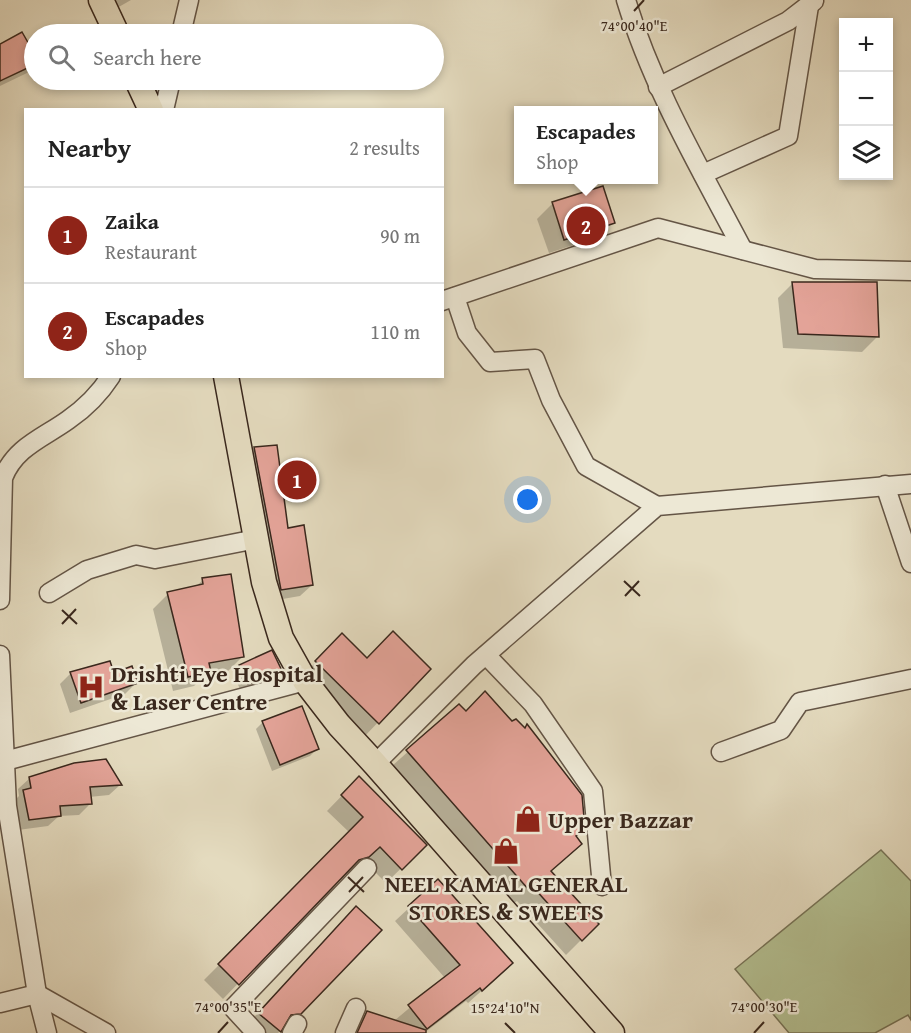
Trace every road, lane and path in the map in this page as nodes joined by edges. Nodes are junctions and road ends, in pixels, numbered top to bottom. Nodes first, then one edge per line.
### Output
1 (101, 0) edge
2 (189, 0) edge
3 (627, 0) edge
4 (812, 3) edge
5 (112, 24) edge
6 (183, 24) edge
7 (658, 87) junction
8 (142, 90) edge
9 (169, 90) edge
10 (150, 108) edge
11 (164, 108) edge
12 (704, 174) junction
13 (743, 250) junction
14 (911, 271) edge
15 (449, 299) edge
16 (110, 378) edge
17 (226, 378) edge
18 (911, 484) edge
19 (885, 485) junction
20 (657, 506) junction
21 (256, 539) junction
22 (911, 563) edge
23 (49, 593) dead end
24 (0, 600) edge
25 (0, 655) edge
26 (486, 655) junction
27 (911, 679) edge
28 (305, 681) junction
29 (721, 752) dead end
30 (5, 761) junction
31 (375, 764) junction
32 (4, 806) edge
33 (367, 868) dead end
34 (602, 886) dead end
35 (37, 994) junction
36 (0, 1003) edge
37 (356, 1008) dead end
38 (47, 1033) edge
39 (106, 1033) edge
40 (256, 1033) edge
41 (345, 1033) edge
42 (612, 1033) edge

1 - 5 main road
2 - 6 street
3 - 7 street
4 - 7 street
4 - 12 street
7 - 12 street
8 - 10 main road
9 - 11 street
12 - 13 street
13 - 14 street
13 - 15 street
15 - 20 street
16 - 24 street
17 - 21 main road
18 - 19 street
19 - 20 street
19 - 22 street
20 - 26 street
21 - 23 street
21 - 28 main road
25 - 30 street
26 - 31 street
26 - 34 street
27 - 29 street
28 - 30 street
28 - 31 main road
30 - 32 street
31 - 42 main road
32 - 35 street
33 - 40 street
35 - 36 street
35 - 38 street
35 - 39 street
37 - 41 street

